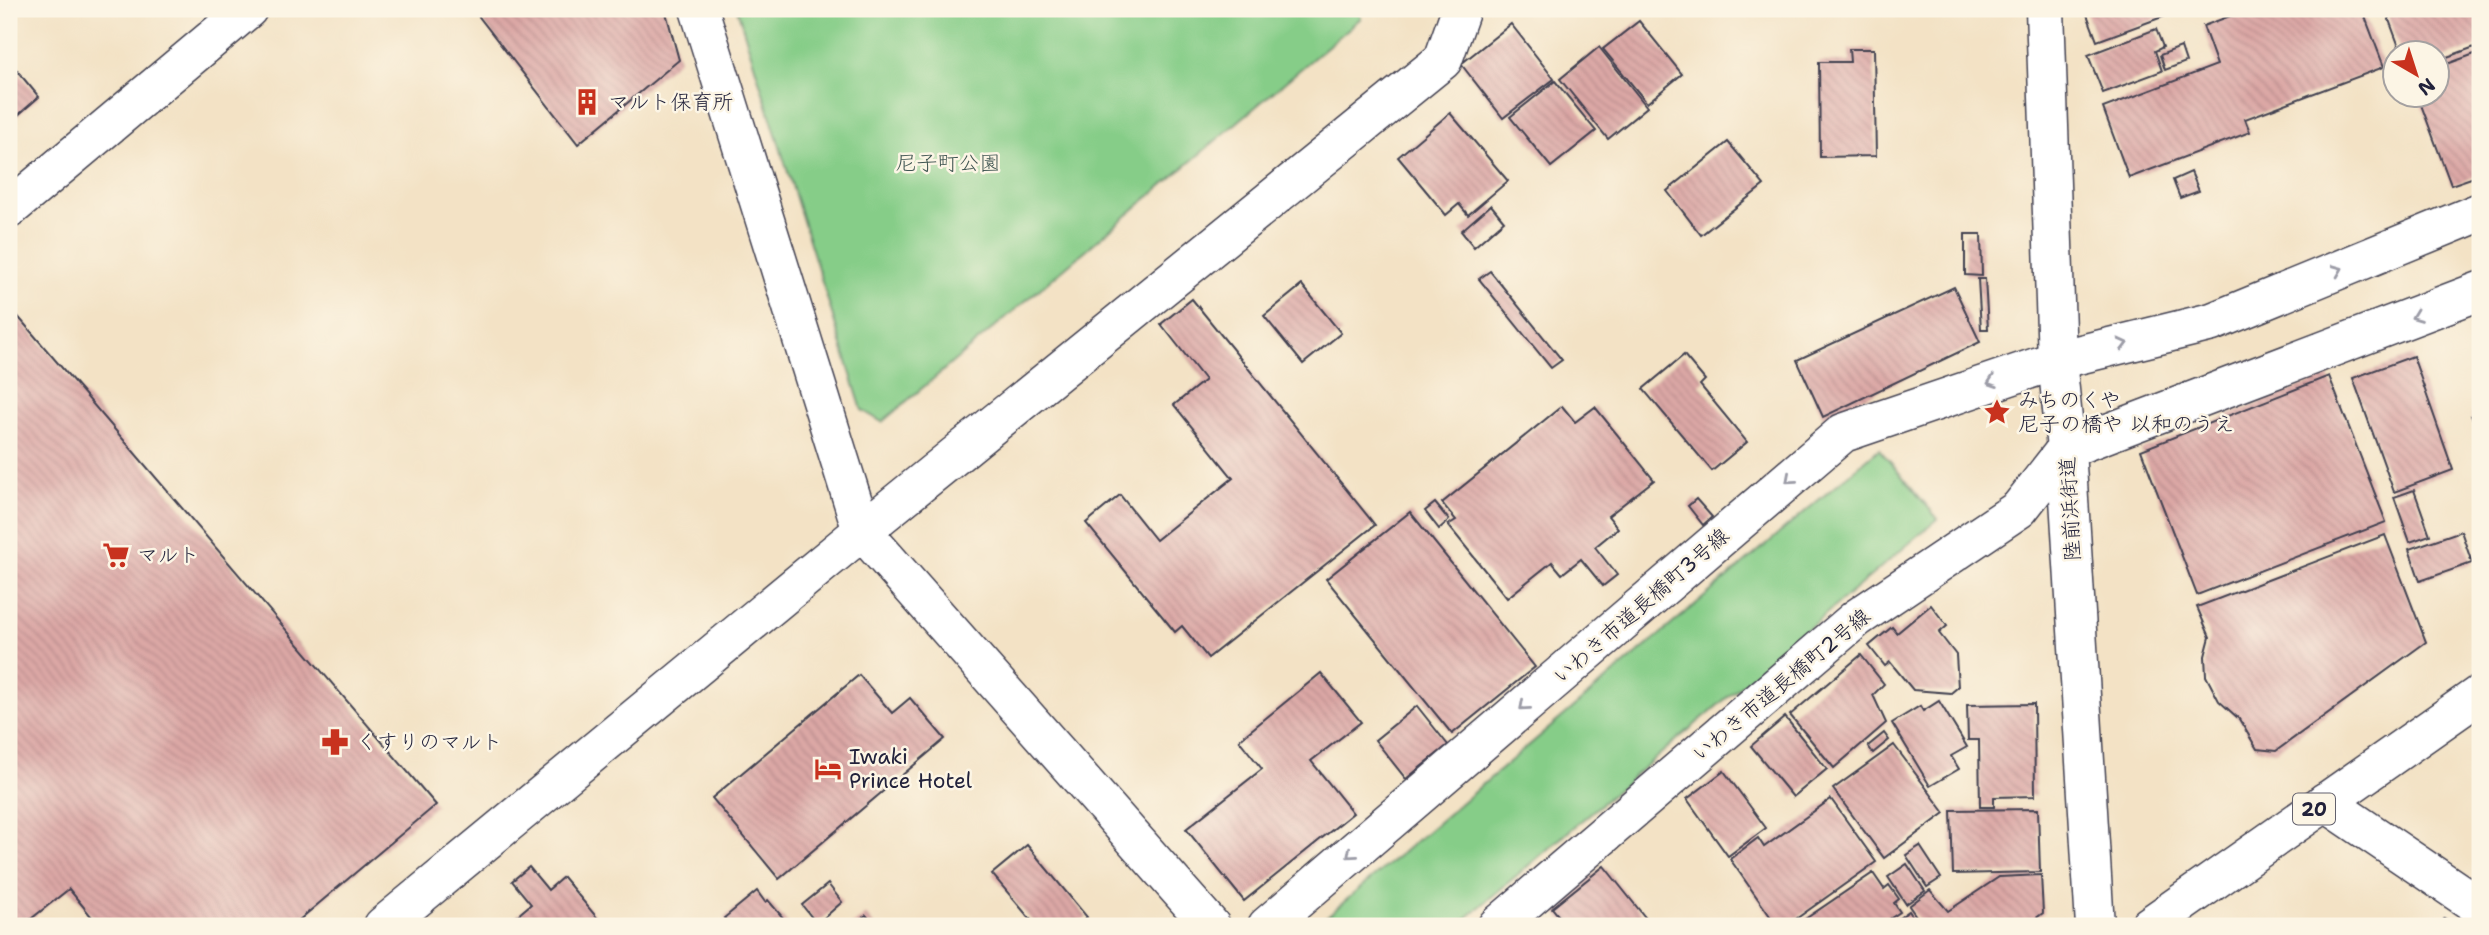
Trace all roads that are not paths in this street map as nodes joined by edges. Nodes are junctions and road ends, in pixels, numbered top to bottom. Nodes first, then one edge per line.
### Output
1 (248, 9) edge
2 (699, 9) edge
3 (1461, 9) edge
4 (2045, 9) edge
5 (9, 209) edge
6 (2480, 212) edge
7 (2480, 292) edge
8 (2057, 360) junction
9 (2066, 449) junction
10 (862, 531) junction
11 (2480, 694) edge
12 (2325, 802) junction
13 (2480, 906) edge
14 (383, 926) edge
15 (1211, 926) edge
16 (1267, 926) edge
17 (1497, 926) edge
18 (2095, 926) edge
19 (2149, 926) edge

1 - 5 street
2 - 10 street
3 - 10 street
4 - 8 street, 陸前浜街道
8 -> 6 street, いわき市道長橋町3号線
7 -> 9 street
8 - 9 street, 陸前浜街道
8 -> 16 street, いわき市道長橋町3号線
9 - 17 street, いわき市道長橋町2号線
9 - 18 street, 陸前浜街道
10 - 14 street
10 - 15 street
11 - 12 street, 20
12 - 13 street
12 - 19 street, 20

